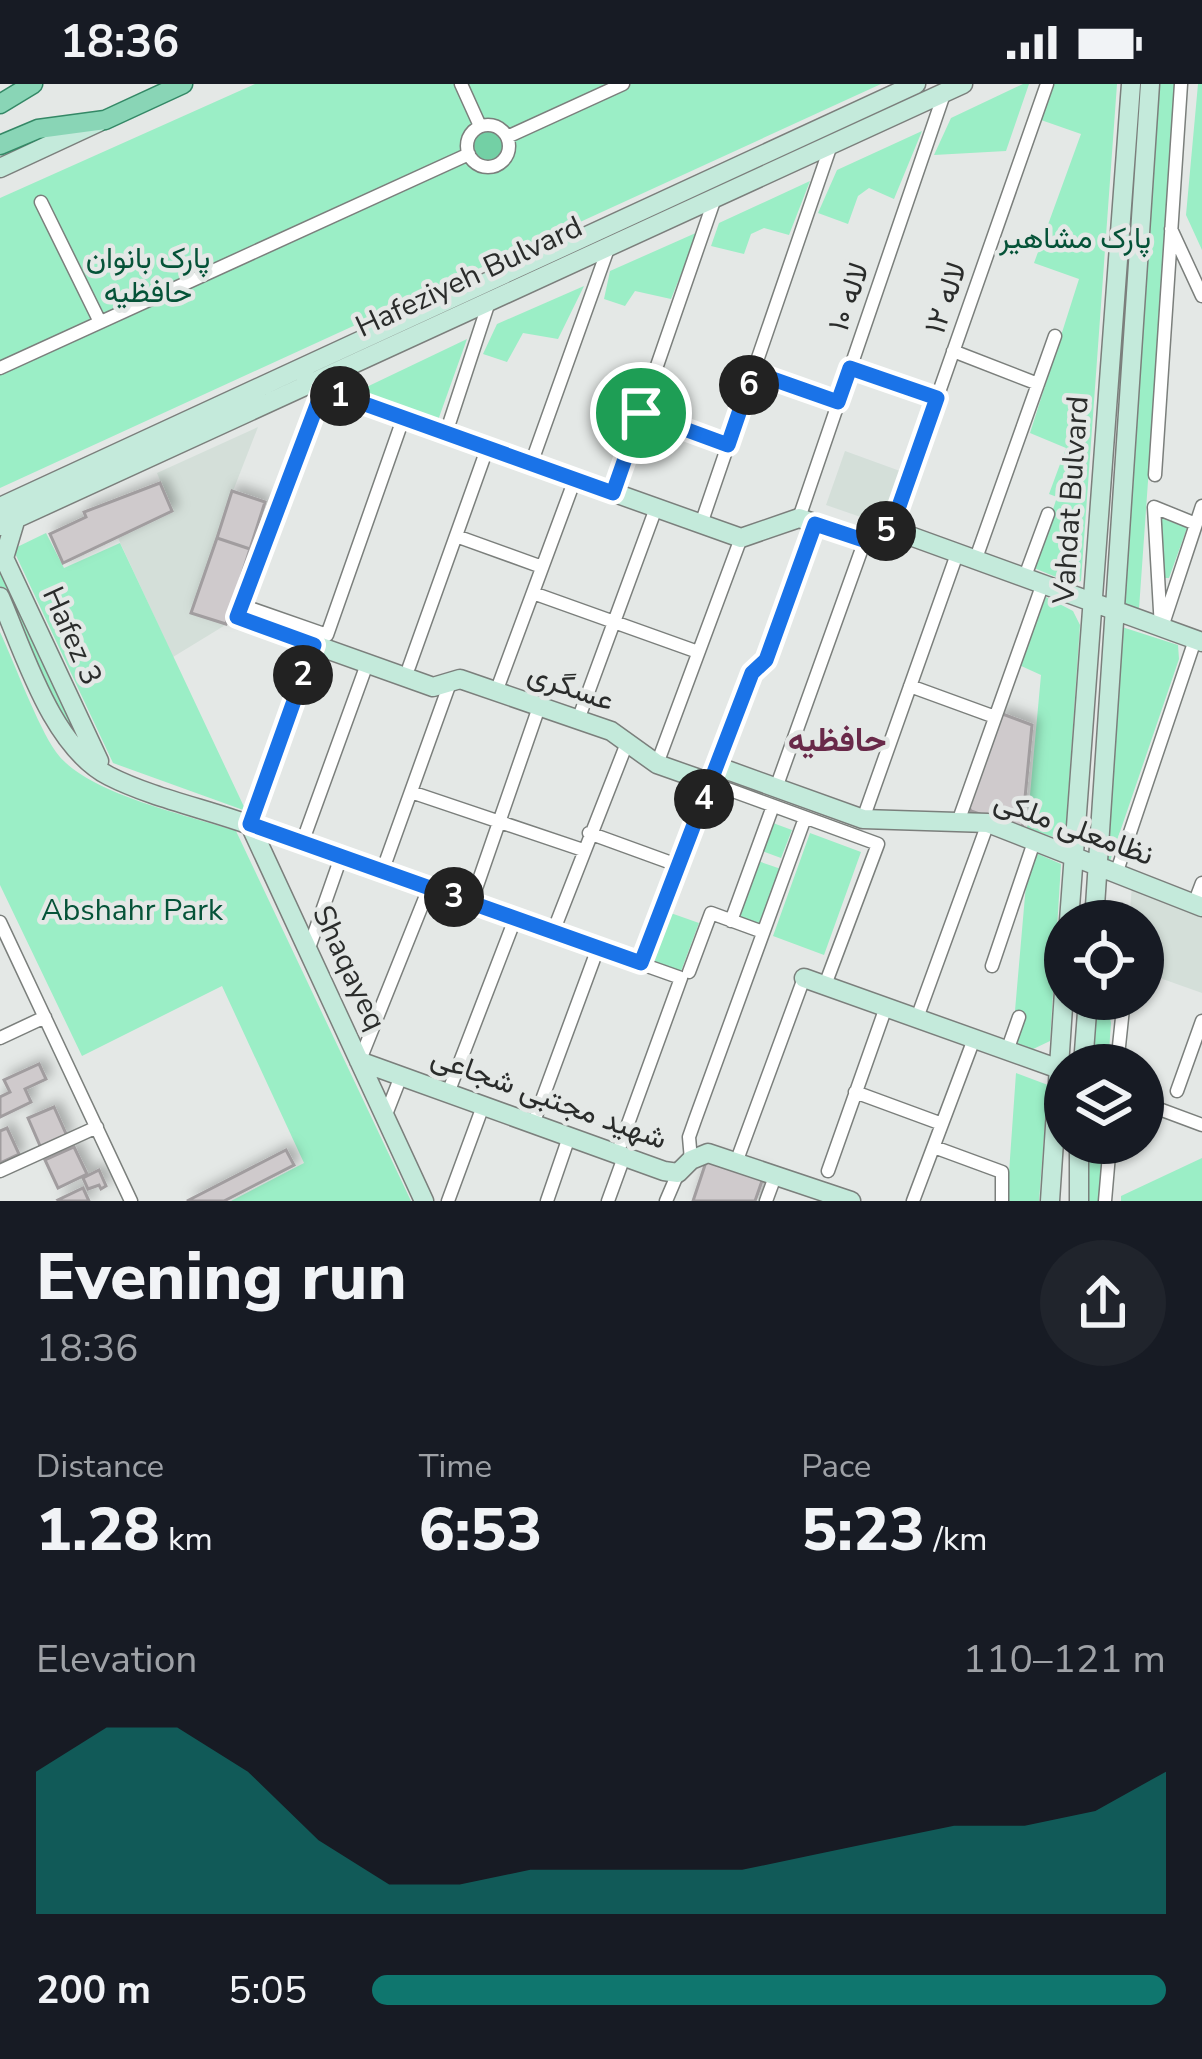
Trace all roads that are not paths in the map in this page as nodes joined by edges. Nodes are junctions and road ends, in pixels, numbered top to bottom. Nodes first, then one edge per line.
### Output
1 (33, 84) edge
2 (183, 84) edge
3 (461, 84) edge
4 (623, 84) edge
5 (916, 84) edge
6 (1047, 84) edge
7 (1131, 84) edge
8 (1150, 84) edge
9 (1181, 84) edge
10 (954, 88) edge
11 (0, 104) edge
12 (105, 120) junction
13 (480, 126) junction
14 (507, 137) junction
15 (832, 144) junction
16 (0, 145) edge
17 (469, 154) junction
18 (0, 168) edge
19 (706, 178) junction
20 (716, 198) junction
21 (41, 202) dead end
22 (1171, 228) junction
23 (609, 246) junction
24 (1202, 296) edge
25 (489, 301) junction
26 (100, 322) junction
27 (1055, 336) dead end
28 (953, 351) junction
29 (0, 368) edge
30 (850, 368) junction
31 (753, 372) junction
32 (311, 380) junction
33 (1038, 384) junction
34 (937, 398) junction
35 (838, 402) junction
36 (641, 413) junction
37 (403, 419) junction
38 (449, 421) dead end
39 (728, 445) junction
40 (488, 448) junction
41 (531, 464) junction
42 (1155, 475) dead end
43 (574, 479) junction
44 (613, 493) junction
45 (1202, 506) edge
46 (656, 508) junction
47 (1048, 514) dead end
48 (5, 517) edge
49 (807, 521) junction
50 (700, 524) junction
51 (1196, 524) junction
52 (891, 529) junction
53 (456, 536) junction
54 (741, 538) junction
55 (866, 541) junction
56 (966, 558) junction
57 (542, 567) junction
58 (1033, 582) junction
59 (533, 593) junction
60 (0, 597) edge
61 (1093, 604) junction
62 (239, 611) joint
63 (1114, 611) junction
64 (614, 622) junction
65 (1161, 628) junction
66 (320, 640) junction
67 (1199, 641) edge
68 (698, 652) junction
69 (367, 664) junction
70 (409, 667) dead end
71 (450, 683) junction
72 (499, 684) dead end
73 (910, 686) junction
74 (539, 707) junction
75 (995, 717) junction
76 (578, 720) junction
77 (627, 743) junction
78 (657, 764) junction
79 (714, 775) junction
80 (108, 776) junction
81 (411, 791) junction
82 (774, 797) junction
83 (794, 804) junction
84 (806, 818) junction
85 (863, 819) junction
86 (499, 821) junction
87 (958, 821) junction
88 (988, 823) junction
89 (250, 824) junction
90 (589, 833) junction
91 (1034, 842) junction
92 (302, 843) junction
93 (583, 850) junction
94 (341, 857) junction
95 (1073, 858) junction
96 (677, 865) junction
97 (1107, 870) junction
98 (382, 872) junction
99 (1202, 884) edge
100 (429, 888) junction
101 (1070, 900) edge
102 (1099, 900) edge
103 (471, 903) junction
104 (1198, 905) edge
105 (514, 919) junction
106 (731, 920) junction
107 (0, 922) edge
108 (553, 932) junction
109 (763, 932) junction
110 (309, 948) dead end
111 (598, 948) junction
112 (641, 963) junction
113 (992, 966) dead end
114 (685, 975) junction
115 (804, 978) joint
116 (825, 985) junction
117 (886, 1007) junction
118 (45, 1017) junction
119 (1019, 1017) dead end
120 (917, 1018) junction
121 (1202, 1021) edge
122 (0, 1038) edge
123 (974, 1039) junction
124 (1007, 1051) junction
125 (359, 1061) junction
126 (1044, 1064) edge
127 (400, 1076) junction
128 (1177, 1091) dead end
129 (855, 1092) junction
130 (448, 1093) junction
131 (483, 1106) junction
132 (1164, 1111) edge
133 (385, 1117) junction
134 (532, 1124) junction
135 (942, 1124) junction
136 (1202, 1125) edge
137 (97, 1127) junction
138 (569, 1137) junction
139 (934, 1147) junction
140 (621, 1156) junction
141 (736, 1160) junction
142 (1053, 1164) edge
143 (1078, 1164) edge
144 (1108, 1164) edge
145 (685, 1166) junction
146 (0, 1171) edge
147 (828, 1171) dead end
148 (776, 1174) junction
149 (131, 1201) edge
150 (424, 1201) edge
151 (448, 1201) edge
152 (547, 1201) edge
153 (608, 1201) edge
154 (666, 1201) edge
155 (766, 1201) edge
156 (851, 1201) edge
157 (913, 1201) edge
158 (1003, 1201) edge
159 (1050, 1201) edge
160 (1079, 1201) edge
161 (1105, 1201) edge

1 - 11 main road
2 - 12 main road
3 - 13 street
4 - 14 street
5 - 19 street, Hafeziyeh Bulvard
6 - 28 street, لاله ۱۲
7 - 61 street, Vahdat Bulvard
8 - 63 street, Vahdat Bulvard
9 - 22 street
10 - 15 street, Hafeziyeh Bulvard
10 - 30 street, لاله ۱۰
12 - 16 main road
12 - 18 street
13 - 14 street
13 - 17 street
14 - 17 street
15 - 20 street, Hafeziyeh Bulvard
15 - 31 street
17 - 26 street
19 - 20 street
19 - 32 street, Hafeziyeh Bulvard
20 - 23 street, Hafeziyeh Bulvard
20 - 36 street
21 - 26 street
22 - 24 street
22 - 42 street
23 - 25 street, Hafeziyeh Bulvard
23 - 41 street
25 - 32 street, Hafeziyeh Bulvard
25 - 38 street
26 - 29 street
27 - 33 street
28 - 33 street
28 - 34 street, لاله ۱۲
30 - 34 street
30 - 35 street, لاله ۱۰
31 - 35 street
31 - 39 street
32 - 37 street
32 - 48 street, Hafeziyeh Bulvard
32 - 62 street
33 - 56 street
34 - 52 street, لاله ۱۲
35 - 49 street, لاله ۱۰
36 - 39 street
36 - 44 street
37 - 40 street
37 - 66 street
39 - 50 street
40 - 41 street
40 - 53 street
41 - 43 street
43 - 44 street
43 - 57 street
44 - 46 street
45 - 51 street
46 - 50 street
46 - 64 street
47 - 58 street
48 - 80 street, Hafez 3
49 - 54 street
49 - 55 street
49 - 79 street, لاله ۱۰
50 - 54 street
51 - 65 street
51 - 65 street
52 - 55 street
52 - 56 street
53 - 57 street
53 - 70 street
54 - 68 street
55 - 82 street
56 - 58 street
56 - 73 street
57 - 59 street
58 - 61 street
58 - 75 street
59 - 64 street
59 - 72 street
60 - 80 street, Hafez 3
61 - 63 street
61 - 95 street, Vahdat Bulvard
62 - 66 street, عسگری
63 - 65 street
63 - 97 street, Vahdat Bulvard
64 - 68 street
64 - 76 street
65 - 67 street
66 - 69 street, عسگری
66 - 89 street
67 - 97 street
68 - 78 street
69 - 71 street, عسگری
69 - 92 street
71 - 74 street, عسگری
71 - 81 street
73 - 75 street
73 - 85 street
74 - 76 street, عسگری
74 - 86 street
75 - 87 street
76 - 77 street, عسگری
77 - 78 street, عسگری
77 - 90 street
78 - 79 street, عسگری
79 - 82 street, نظامعلی ملکی
79 - 96 street, لاله ۱۰
80 - 89 street, Hafez 3
81 - 86 street
81 - 98 street
82 - 83 street, نظامعلی ملکی
82 - 106 street
83 - 84 street
83 - 85 street, نظامعلی ملکی
84 - 109 street
84 - 116 street
85 - 87 street, نظامعلی ملکی
86 - 93 street
86 - 103 street
87 - 88 street, نظامعلی ملکی
88 - 91 street, نظامعلی ملکی
88 - 120 street
89 - 92 street
89 - 125 street, Shaqayeq
90 - 93 street
90 - 96 street
91 - 95 street, نظامعلی ملکی
91 - 113 street
92 - 94 street
93 - 108 street
94 - 98 street
94 - 110 street
95 - 97 street, نظامعلی ملکی
95 - 101 street, Vahdat Bulvard
96 - 112 street, لاله ۱۰
97 - 102 street, Vahdat Bulvard
97 - 104 street, نظامعلی ملکی
98 - 100 street
99 - 104 street
100 - 103 street
100 - 125 street
103 - 105 street
105 - 108 street
105 - 130 street
106 - 109 street
106 - 114 street
107 - 118 street
108 - 111 street
109 - 145 street
111 - 112 street
111 - 134 street
112 - 114 street
114 - 140 street
115 - 116 street
115 - 141 street
116 - 117 street
117 - 120 street
117 - 129 street
118 - 122 street
118 - 137 street
119 - 124 street
120 - 123 street
121 - 128 street
123 - 124 street
123 - 135 street
124 - 126 street
125 - 127 street, شهید مجتبی شجاعی
125 - 133 street, Shaqayeq
127 - 130 street, شهید مجتبی شجاعی
127 - 133 street
129 - 135 street
129 - 147 street
130 - 131 street, شهید مجتبی شجاعی
131 - 134 street, شهید مجتبی شجاعی
131 - 151 street
132 - 136 street
133 - 150 street, Shaqayeq
134 - 138 street, شهید مجتبی شجاعی
135 - 139 street
137 - 146 street
137 - 149 street
138 - 140 street, شهید مجتبی شجاعی
138 - 152 street
139 - 157 street
139 - 158 street
140 - 145 street, شهید مجتبی شجاعی
140 - 153 street
141 - 145 street, شهید مجتبی شجاعی
141 - 148 street, شهید مجتبی شجاعی
142 - 159 street
143 - 160 street
144 - 161 street
145 - 154 street
148 - 155 street
148 - 156 street, شهید مجتبی شجاعی

